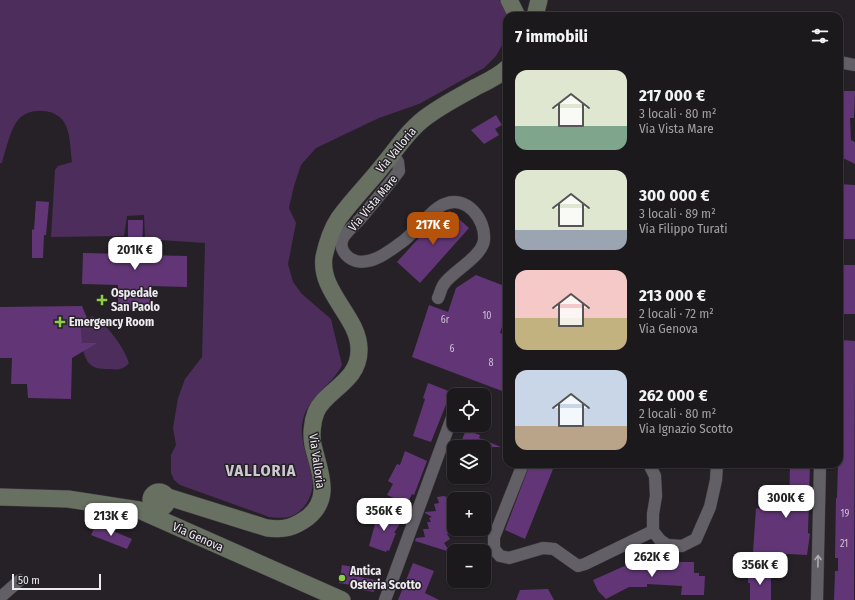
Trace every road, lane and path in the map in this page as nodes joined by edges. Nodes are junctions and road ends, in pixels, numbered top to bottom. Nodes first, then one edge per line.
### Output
1 (843, 63) edge
2 (855, 65) edge
3 (503, 71) edge
4 (393, 154) junction
5 (438, 298) dead end
6 (447, 431) edge
7 (521, 468) edge
8 (651, 468) edge
9 (717, 468) edge
10 (820, 468) edge
11 (0, 497) edge
12 (157, 506) junction
13 (653, 530) junction
14 (20, 580) dead end
15 (0, 596) edge
16 (342, 600) edge
17 (385, 600) edge
18 (817, 600) edge

1 - 2 street
3 - 4 street, Via Valloria
4 - 5 street, Via Vista Mare
4 - 12 street, Via Valloria
6 - 17 street
7 - 13 street
8 - 13 street
9 - 13 street
18 -> 10 street
11 - 12 street, Via Genova
12 - 16 street, Via Genova
14 - 15 street

